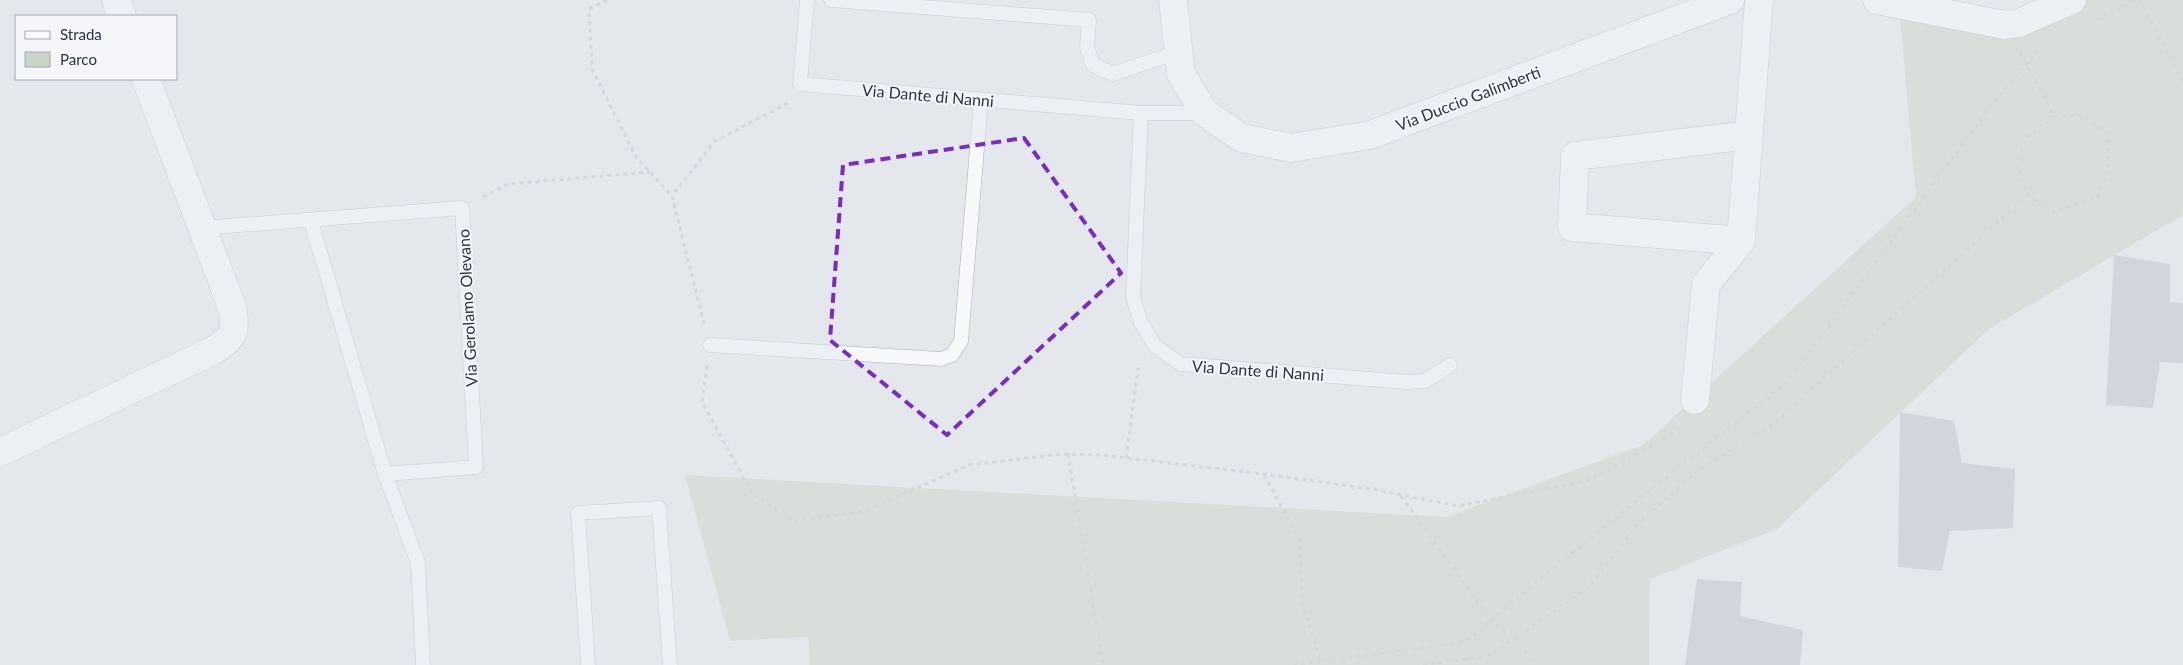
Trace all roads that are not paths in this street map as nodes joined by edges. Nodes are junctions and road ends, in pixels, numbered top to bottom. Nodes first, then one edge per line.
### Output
1 (116, 0) edge
2 (806, 0) edge
3 (831, 0) edge
4 (1173, 0) edge
5 (1730, 0) edge
6 (1759, 0) edge
7 (1877, 0) edge
8 (2072, 0) edge
9 (122, 15) edge
10 (1178, 52) junction
11 (146, 80) edge
12 (981, 100) junction
13 (1141, 113) junction
14 (1205, 113) junction
15 (1749, 135) junction
16 (311, 221) junction
17 (201, 228) junction
18 (1742, 241) junction
19 (710, 345) road end
20 (1450, 365) dead end
21 (1695, 400) road end
22 (0, 452) edge
23 (385, 474) junction
24 (423, 665) edge
25 (588, 665) edge
26 (670, 665) edge

1 - 9 street
2 - 12 lane, Via Dante di Nanni
3 - 10 lane
4 - 10 street
5 - 14 street, Via Duccio Galimberti
6 - 15 street
7 - 8 street
10 - 14 street
11 - 17 street
12 - 13 lane, Via Dante di Nanni
12 - 19 lane
13 - 14 lane, Via Dante di Nanni
13 - 20 lane, Via Dante di Nanni
15 - 18 street
15 - 18 street
16 - 17 lane, Via Gerolamo Olevano
16 - 23 lane
16 - 23 lane, Via Gerolamo Olevano
17 - 22 street
18 - 21 street
23 - 24 lane
25 - 26 lane

